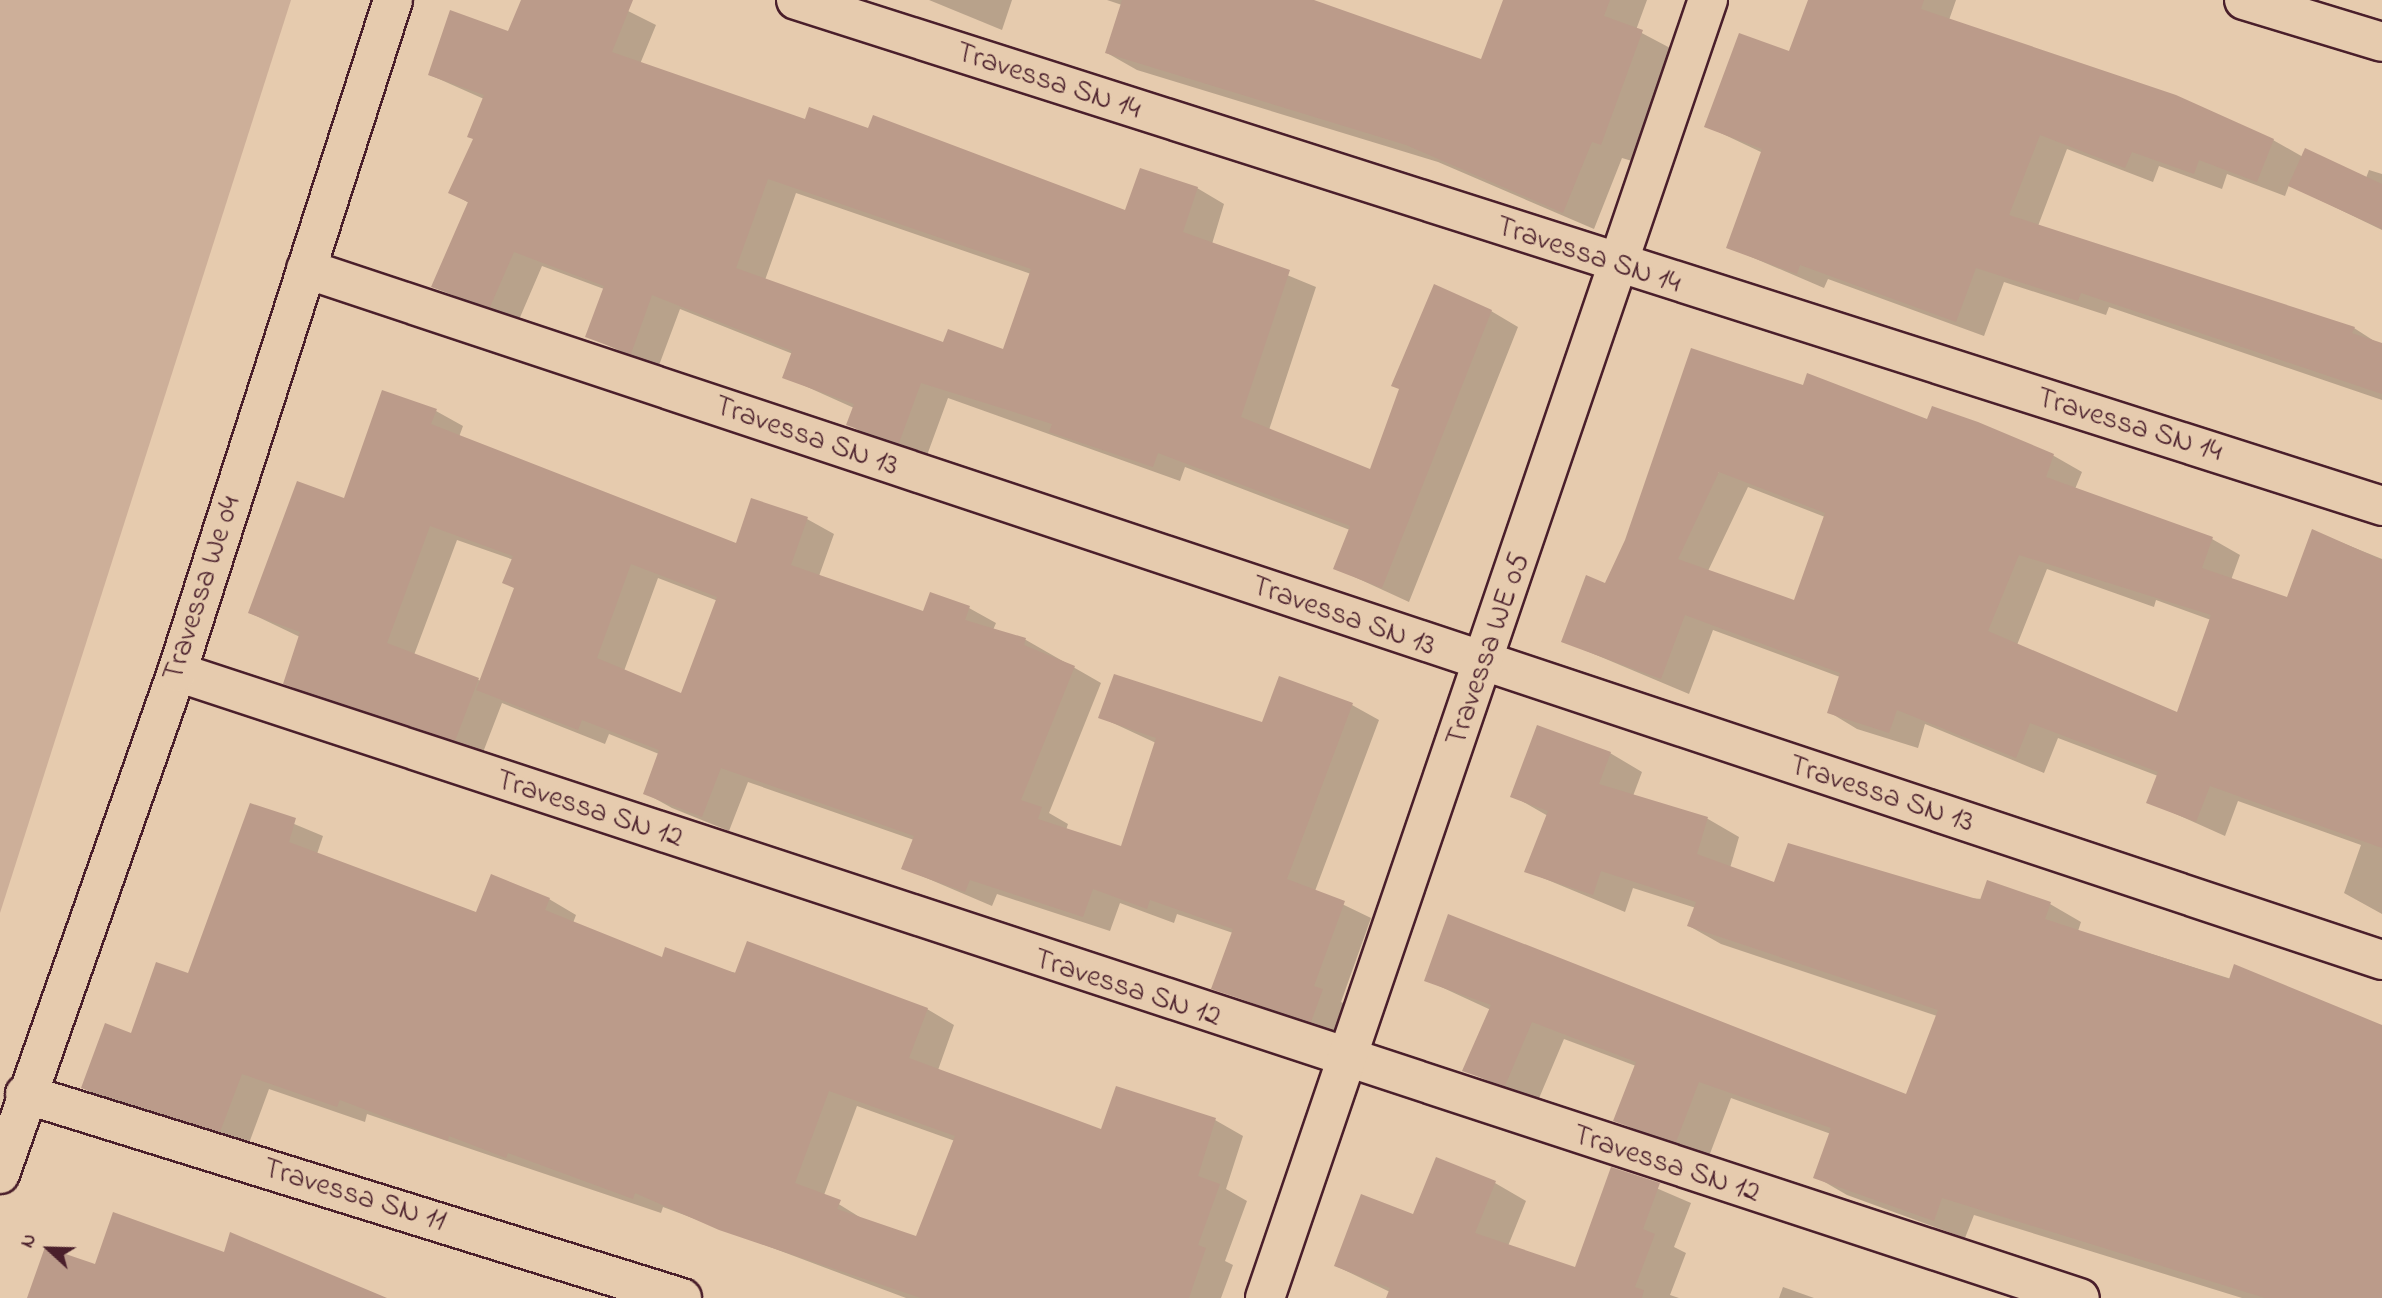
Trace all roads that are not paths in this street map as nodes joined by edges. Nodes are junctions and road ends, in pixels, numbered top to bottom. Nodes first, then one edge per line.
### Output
1 (393, 0) edge
2 (796, 0) edge
3 (1708, 0) edge
4 (2244, 0) edge
5 (2382, 42) edge
6 (1620, 266) junction
7 (306, 269) junction
8 (2382, 506) edge
9 (1485, 665) junction
10 (177, 672) junction
11 (2382, 960) edge
12 (1342, 1060) junction
13 (25, 1094) junction
14 (0, 1174) edge
15 (682, 1298) edge
16 (1265, 1298) edge
17 (2080, 1298) edge

1 - 7 street, Travessa We 04
2 - 6 street, Travessa SN 14
3 - 6 street, Travessa WE 05
4 - 5 street
6 - 8 street, Travessa SN 14
6 - 9 street, Travessa WE 05
7 - 9 street, Travessa SN 13
7 - 10 street, Travessa We 04
9 - 11 street, Travessa SN 13
9 - 12 street, Travessa WE 05
10 - 12 street, Travessa SN 12
10 - 13 street, Travessa We 04
12 - 16 street, Travessa WE 05
12 - 17 street, Travessa SN 12
13 - 14 street, Travessa We 04
13 - 15 street, Travessa SN 11

